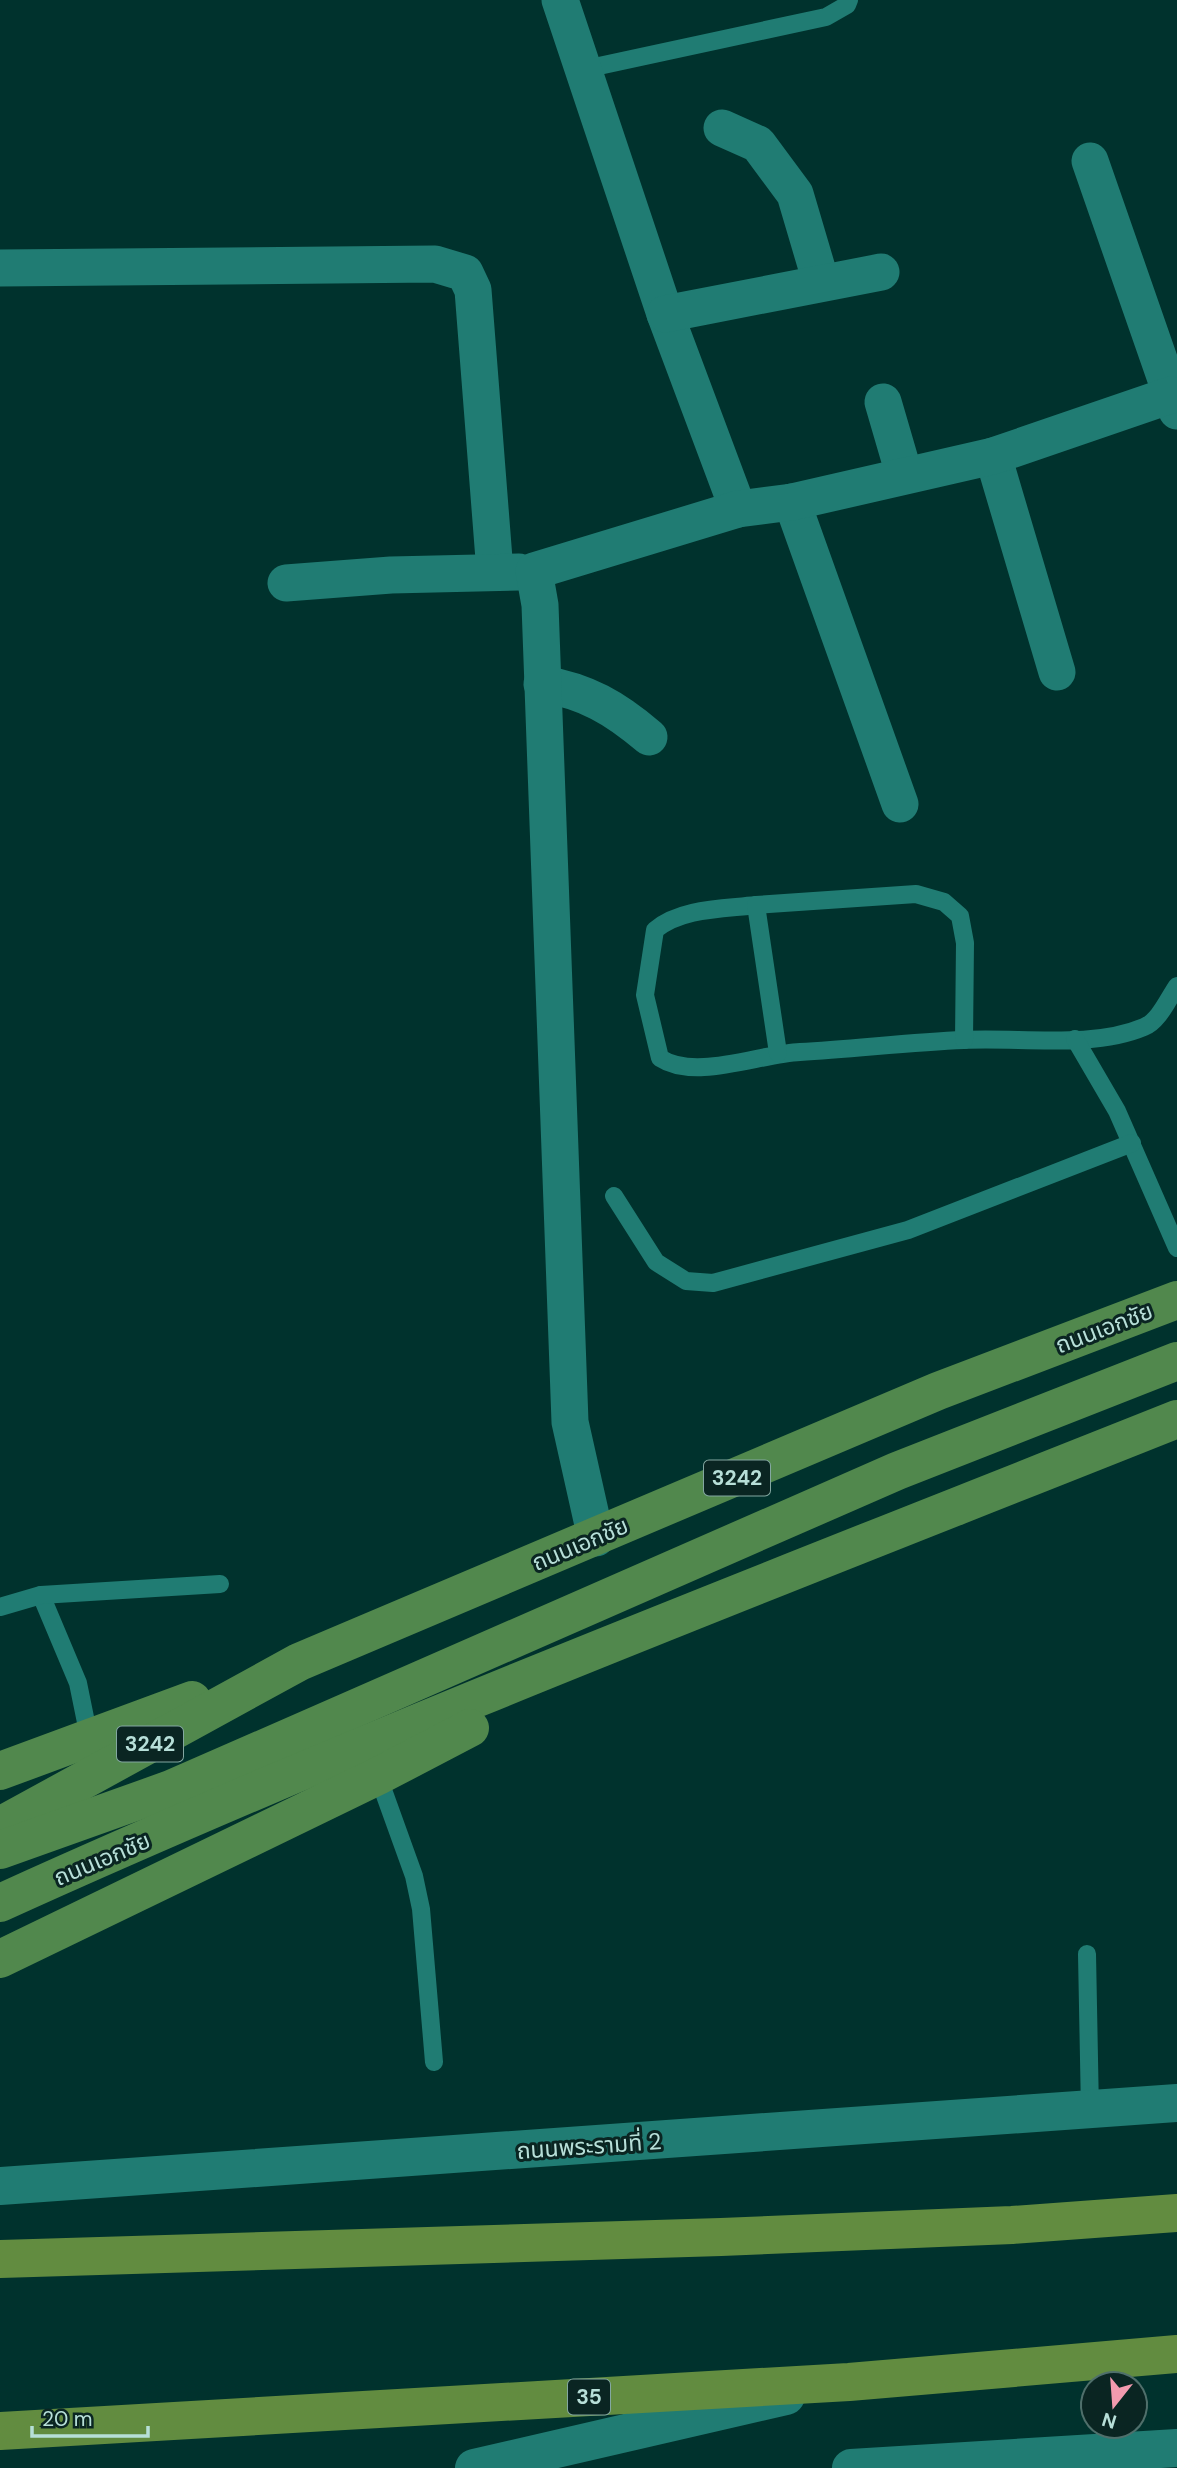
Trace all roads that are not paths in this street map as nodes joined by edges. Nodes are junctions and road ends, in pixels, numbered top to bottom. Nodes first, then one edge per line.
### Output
1 (560, 0) edge
2 (849, 0) edge
3 (585, 69) junction
4 (722, 128) dead end
5 (1090, 161) dead end
6 (0, 268) edge
7 (881, 272) dead end
8 (821, 282) junction
9 (665, 314) junction
10 (883, 402) dead end
11 (1174, 403) edge
12 (993, 456) junction
13 (904, 474) junction
14 (792, 502) junction
15 (737, 509) junction
16 (534, 571) junction
17 (495, 572) junction
18 (286, 583) dead end
19 (1058, 672) dead end
20 (542, 684) junction
21 (649, 737) dead end
22 (900, 804) dead end
23 (756, 905) junction
24 (1177, 986) edge
25 (1075, 1039) junction
26 (964, 1040) junction
27 (778, 1053) junction
28 (1132, 1143) junction
29 (614, 1196) dead end
30 (1177, 1248) edge
31 (1177, 1300) edge
32 (1177, 1361) edge
33 (1177, 1419) edge
34 (596, 1538) junction
35 (220, 1584) dead end
36 (41, 1595) junction
37 (0, 1607) edge
38 (679, 1618) junction
39 (299, 1662) junction
40 (89, 1737) junction
41 (0, 1771) edge
42 (378, 1776) junction
43 (0, 1826) edge
44 (0, 1850) edge
45 (0, 1903) edge
46 (1087, 1954) dead end
47 (0, 1959) edge
48 (434, 2062) dead end
49 (1177, 2104) edge
50 (1090, 2110) junction
51 (0, 2186) edge
52 (1177, 2213) edge
53 (0, 2259) edge
54 (1177, 2354) edge
55 (849, 2382) junction
56 (0, 2431) edge
57 (1177, 2448) edge
58 (1131, 2459) edge
59 (474, 2468) edge
60 (868, 2468) edge

1 - 3 street
2 - 3 lane
3 - 9 street
4 - 8 street
5 - 11 street
6 - 17 street
7 - 8 street
8 - 9 street
9 - 15 street
10 - 13 street
11 - 12 street
12 - 13 street
12 - 19 street
13 - 14 street
14 - 15 street
14 - 22 street
15 - 16 street
16 - 17 street
16 - 20 street
17 - 18 street
20 - 21 street
20 - 34 street
23 - 26 lane
23 - 27 lane
23 - 27 lane
24 - 25 lane
25 - 26 lane
25 - 28 lane
26 - 27 lane
28 - 29 lane
28 - 30 lane
31 - 34 main road, ถนนเอกชัย / 3242
32 - 44 main road
33 - 38 main road, ถนนเอกชัย
34 - 39 main road, ถนนเอกชัย / 3242
35 - 36 lane
36 - 37 lane
36 - 40 lane
38 - 42 main road
38 - 45 main road, ถนนเอกชัย
39 - 40 main road
39 - 43 main road, ถนนเอกชัย / 3242
40 - 41 main road
42 - 47 main road
42 - 48 lane
46 - 50 lane
49 - 50 main road, ถนนพระรามที่ 2
50 - 51 main road, ถนนพระรามที่ 2
52 - 53 highway
54 - 55 highway, 35
55 - 56 highway, 35
55 - 59 main road
57 - 58 main road
58 - 60 main road

